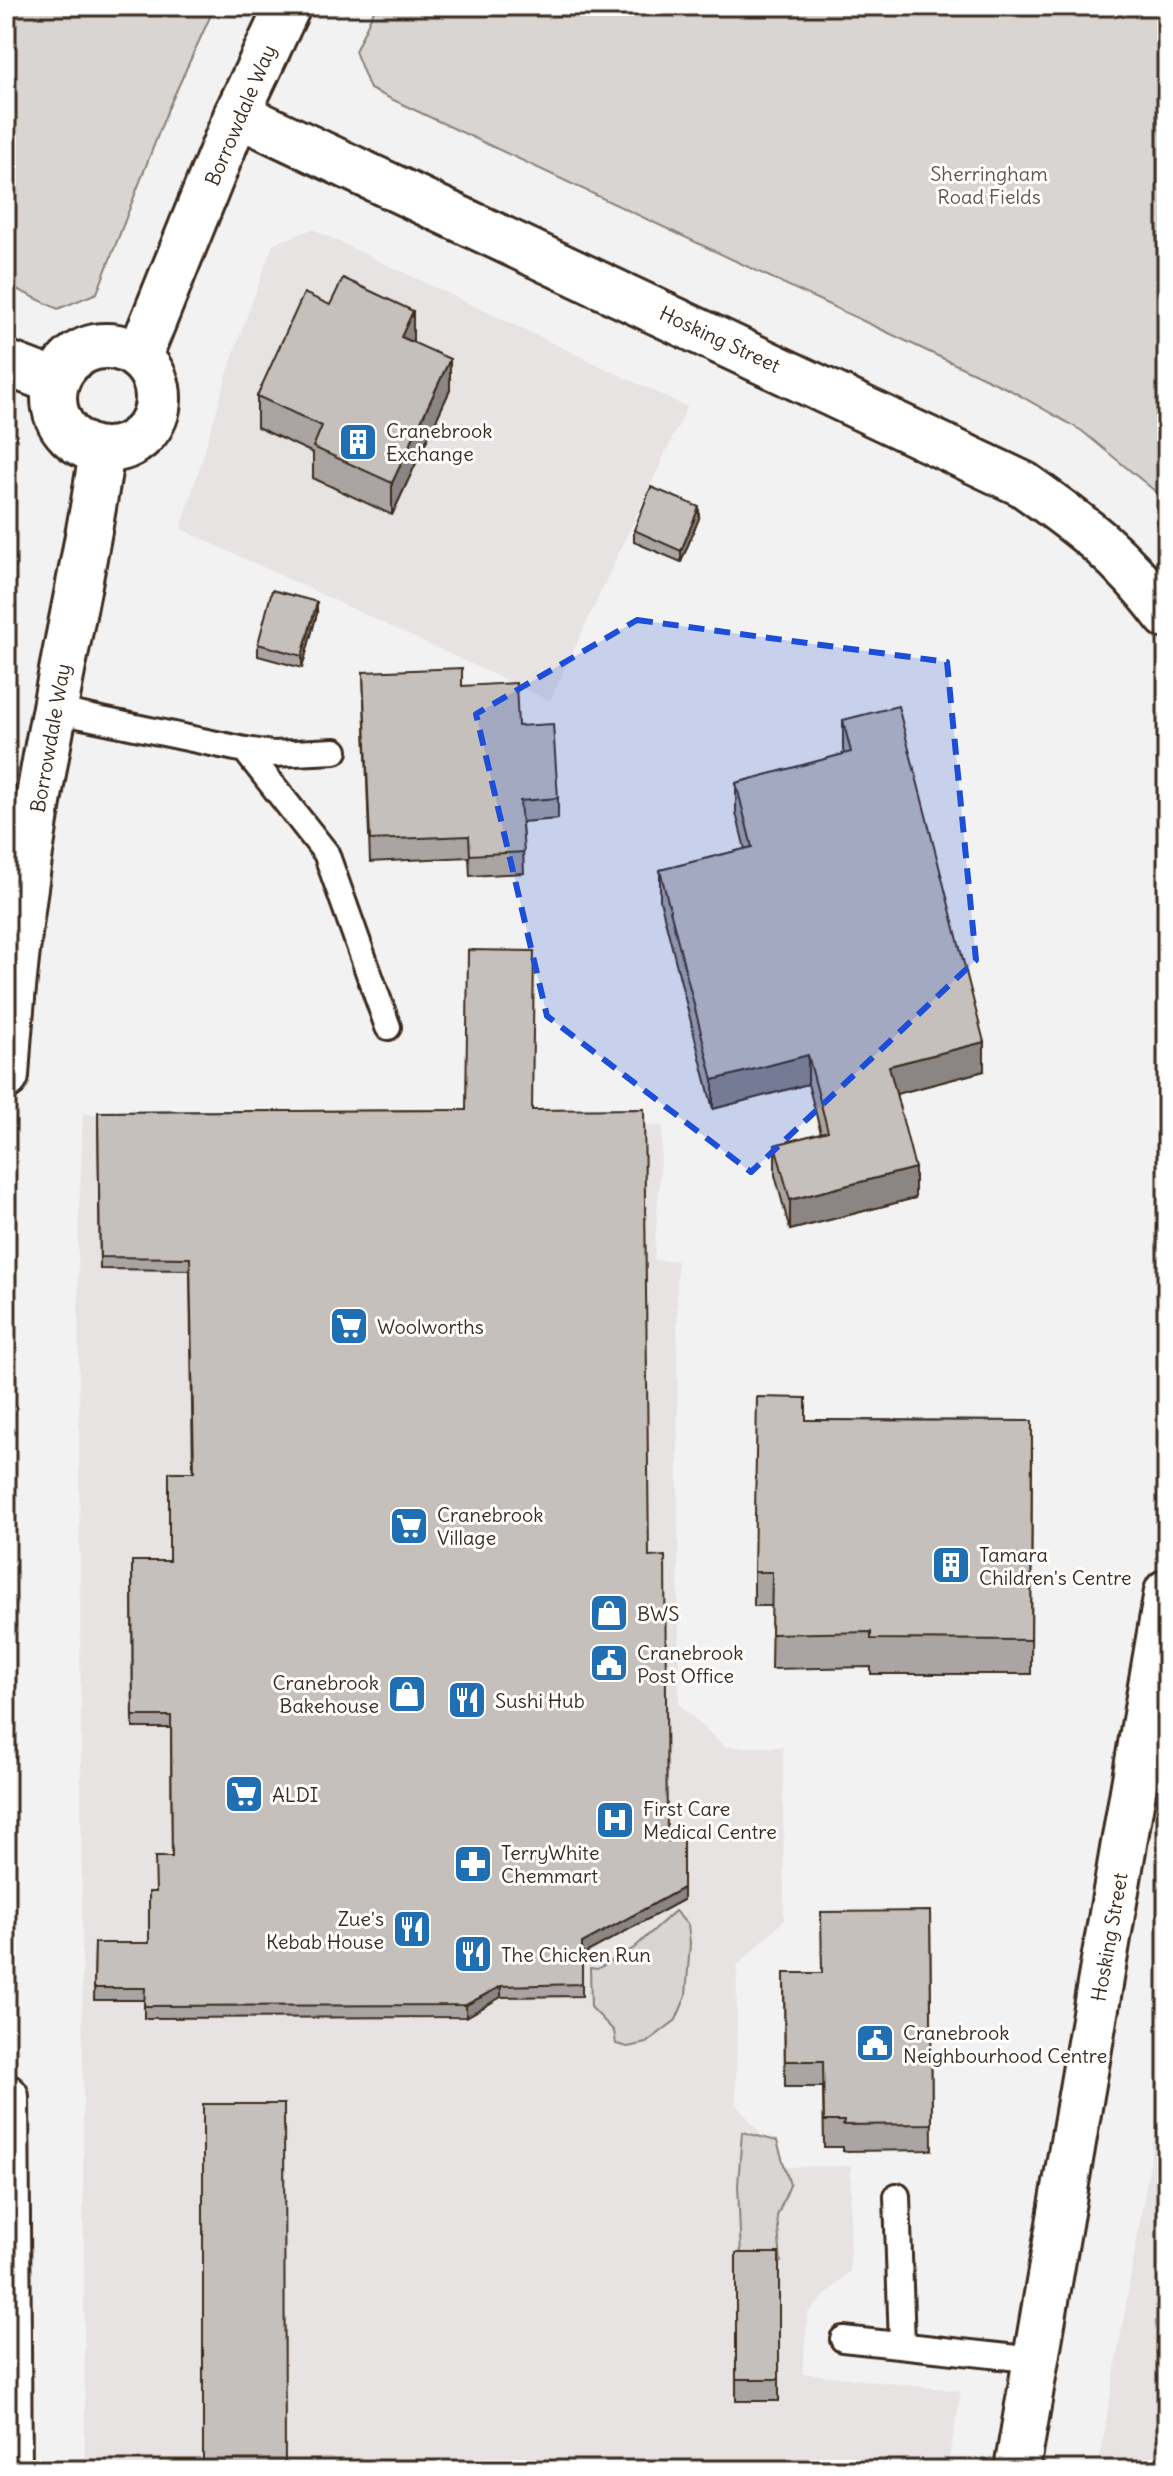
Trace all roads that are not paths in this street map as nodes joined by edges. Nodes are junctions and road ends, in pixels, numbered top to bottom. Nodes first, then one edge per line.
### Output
1 (288, 6) edge
2 (237, 114) junction
3 (139, 357) junction
4 (6, 363) edge
5 (56, 382) junction
6 (102, 450) junction
7 (1167, 616) edge
8 (54, 710) junction
9 (245, 750) junction
10 (335, 751) dead end
11 (388, 1027) dead end
12 (6, 1076) edge
13 (1167, 1592) edge
14 (6, 2097) edge
15 (897, 2196) dead end
16 (7, 2270) edge
17 (843, 2339) dead end
18 (902, 2345) junction
19 (1036, 2360) junction
20 (9, 2470) edge
21 (1017, 2470) edge

1 - 2 street, Borrowdale Way
2 - 3 street, Borrowdale Way
2 - 7 street, Hosking Street
3 - 5 street
3 - 6 street
4 - 5 street
5 - 6 street
6 - 8 street, Borrowdale Way
8 - 9 lane
8 - 12 street, Borrowdale Way
9 - 10 lane
9 - 11 lane
13 - 19 street, Hosking Street
14 - 16 street
15 - 18 lane
16 - 20 street
17 - 18 lane
18 - 19 lane
19 - 21 street, Hosking Street

